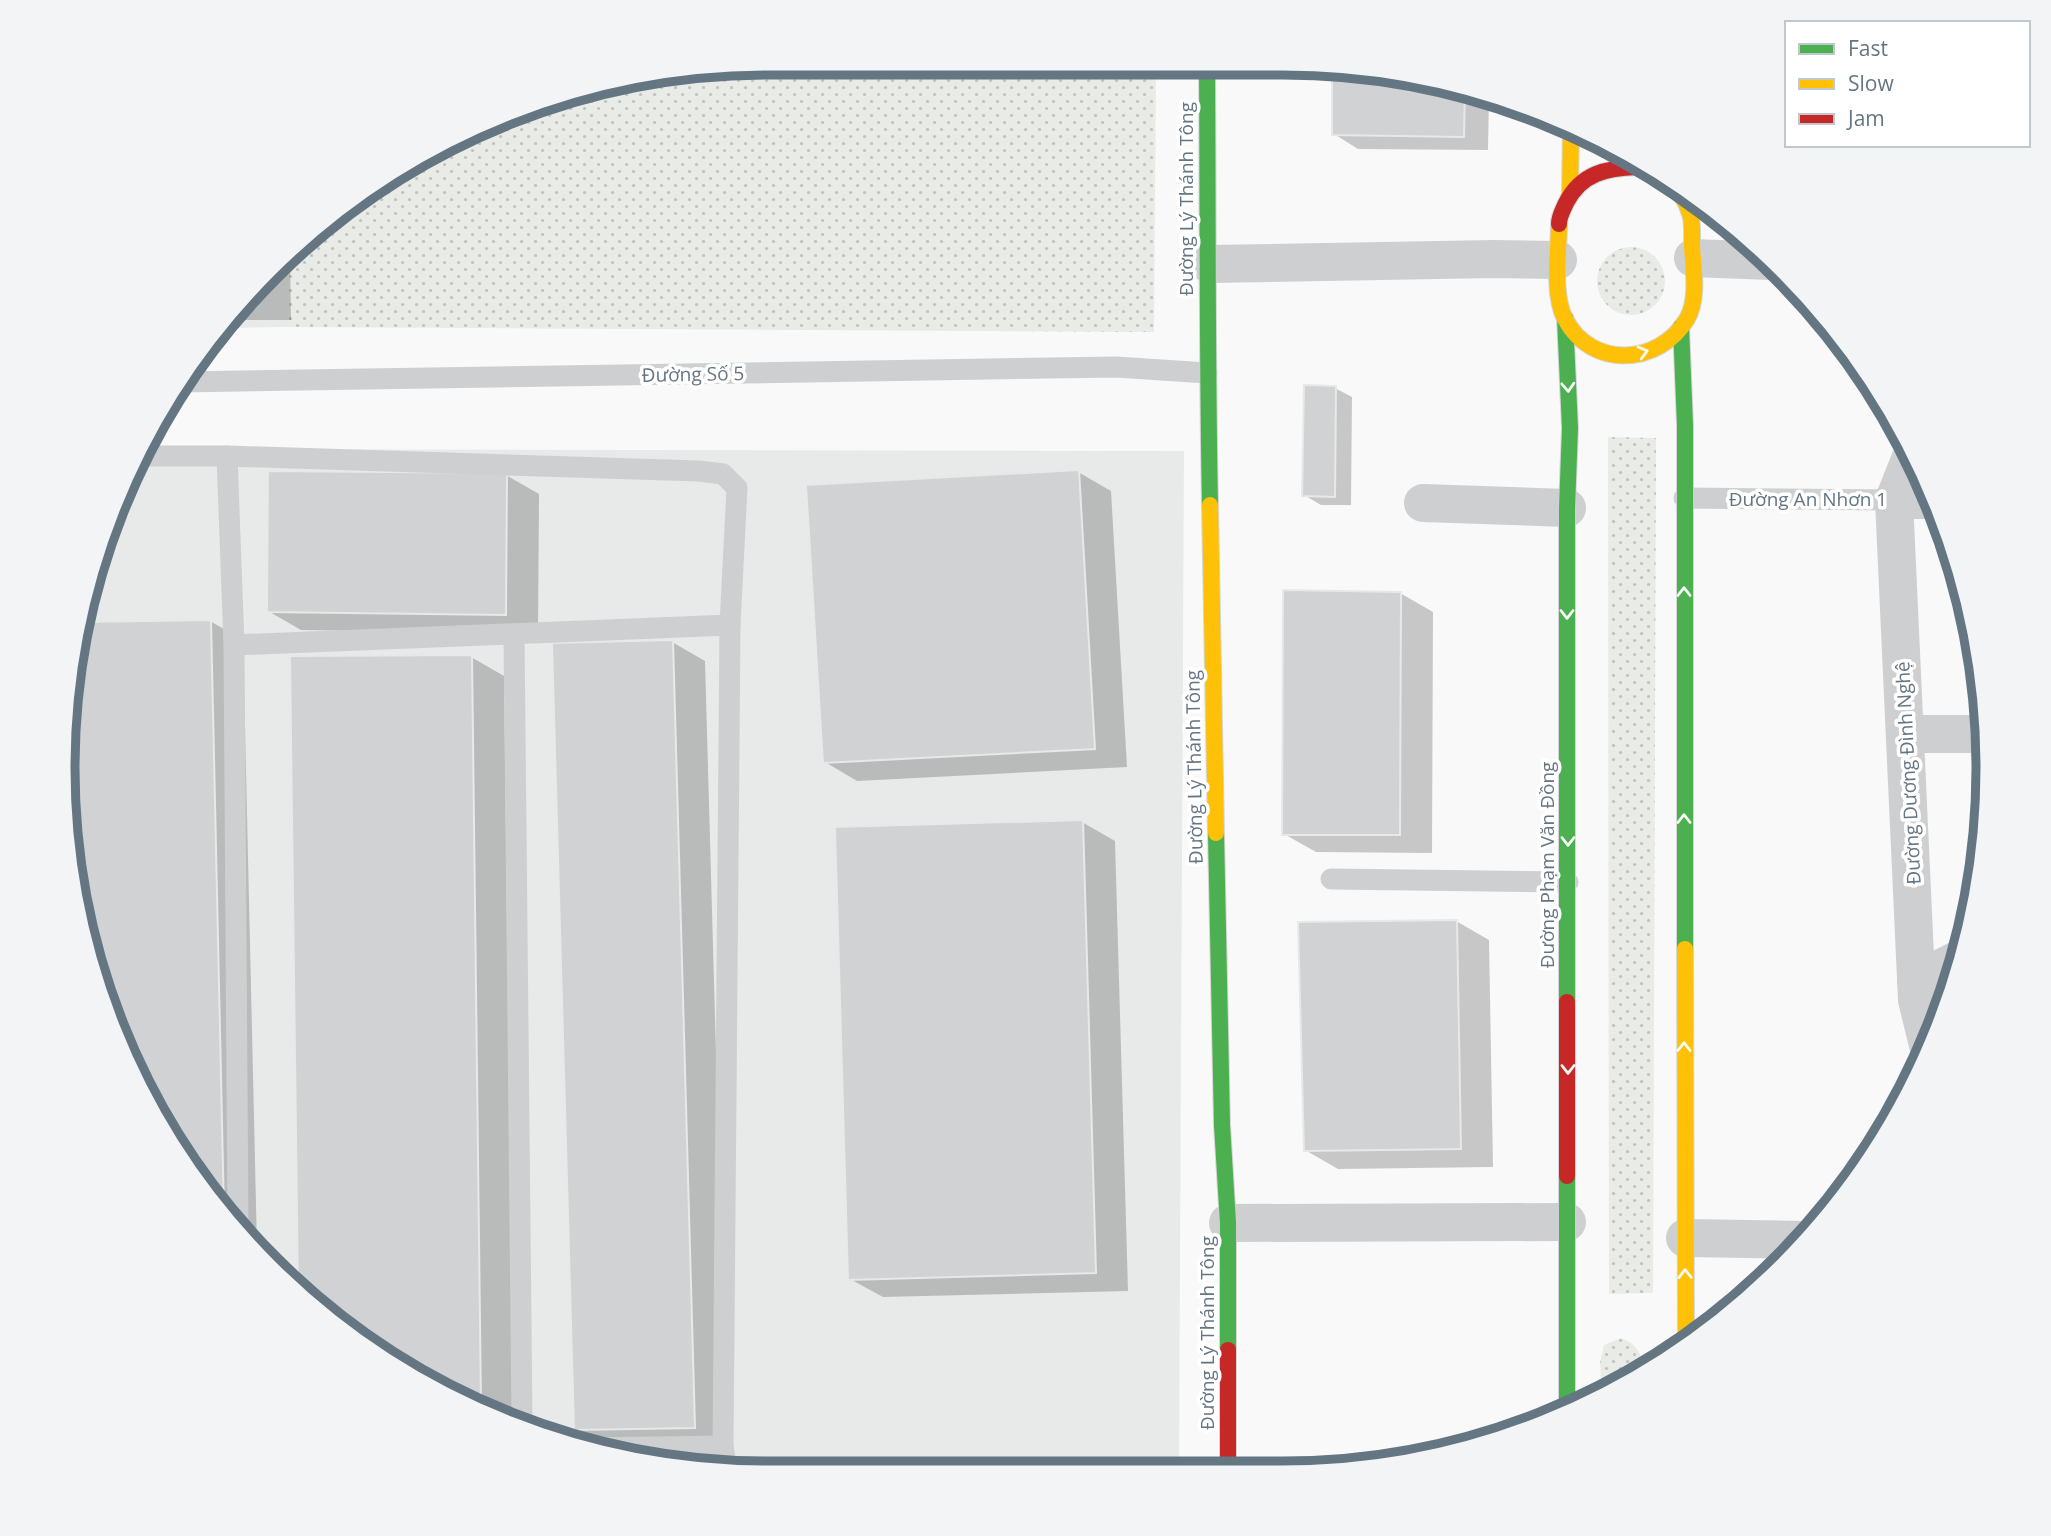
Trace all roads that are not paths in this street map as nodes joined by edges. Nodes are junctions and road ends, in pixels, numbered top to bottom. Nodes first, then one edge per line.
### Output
1 (1207, 75) edge
2 (1571, 139) edge
3 (1627, 167) edge
4 (1570, 195) junction
5 (1687, 205) edge
6 (1693, 258) junction
7 (1558, 260) junction
8 (1754, 260) edge
9 (1209, 264) junction
10 (1565, 318) junction
11 (1681, 327) junction
12 (1207, 373) junction
13 (193, 382) edge
14 (150, 456) edge
15 (227, 456) junction
16 (1907, 468) edge
17 (1684, 498) junction
18 (1894, 500) junction
19 (1922, 500) edge
20 (1423, 503) dead end
21 (1567, 508) junction
22 (730, 625) junction
23 (514, 634) junction
24 (234, 645) junction
25 (1906, 734) junction
26 (1974, 734) edge
27 (1331, 879) dead end
28 (1568, 882) junction
29 (1946, 966) edge
30 (1916, 981) junction
31 (1924, 1030) edge
32 (237, 1213) edge
33 (1567, 1222) junction
34 (1228, 1223) junction
35 (1685, 1238) junction
36 (1790, 1240) edge
37 (1686, 1331) edge
38 (1567, 1399) edge
39 (522, 1415) edge
40 (723, 1446) junction
41 (634, 1447) edge
42 (725, 1459) edge
43 (1228, 1461) edge

1 - 9 main road, Đường Lý Thánh Tông
2 - 4 main road
3 - 4 main road
4 - 7 main road
5 - 6 main road
6 - 8 street
6 - 11 main road
7 - 9 street
7 - 10 main road
9 - 12 main road, Đường Lý Thánh Tông
10 -> 11 main road
10 -> 21 main road, Đường Phạm Văn Đồng
11 - 17 main road
12 - 13 lane, Đường Số 5
12 - 34 main road, Đường Lý Thánh Tông
14 - 15 lane
15 - 22 lane
15 - 24 lane
16 - 18 street
17 - 18 lane, Đường An Nhơn 1
35 -> 17 main road
18 - 19 street, Đường An Nhơn 1
18 - 25 street, Đường Dương Đình Nghệ
20 - 21 street
21 -> 28 main road, Đường Phạm Văn Đồng
22 - 23 lane
22 - 40 lane
23 - 24 lane
23 - 39 lane
24 - 32 lane
25 - 26 street
25 - 30 street, Đường Dương Đình Nghệ
27 - 28 lane
28 -> 33 main road, Đường Phạm Văn Đồng
29 - 30 street
30 - 31 street, Đường Dương Đình Nghệ
33 - 34 street
33 - 38 main road, Đường Phạm Văn Đồng
34 - 43 main road, Đường Lý Thánh Tông
35 - 36 street
37 -> 35 main road
40 - 41 lane
40 - 42 lane

